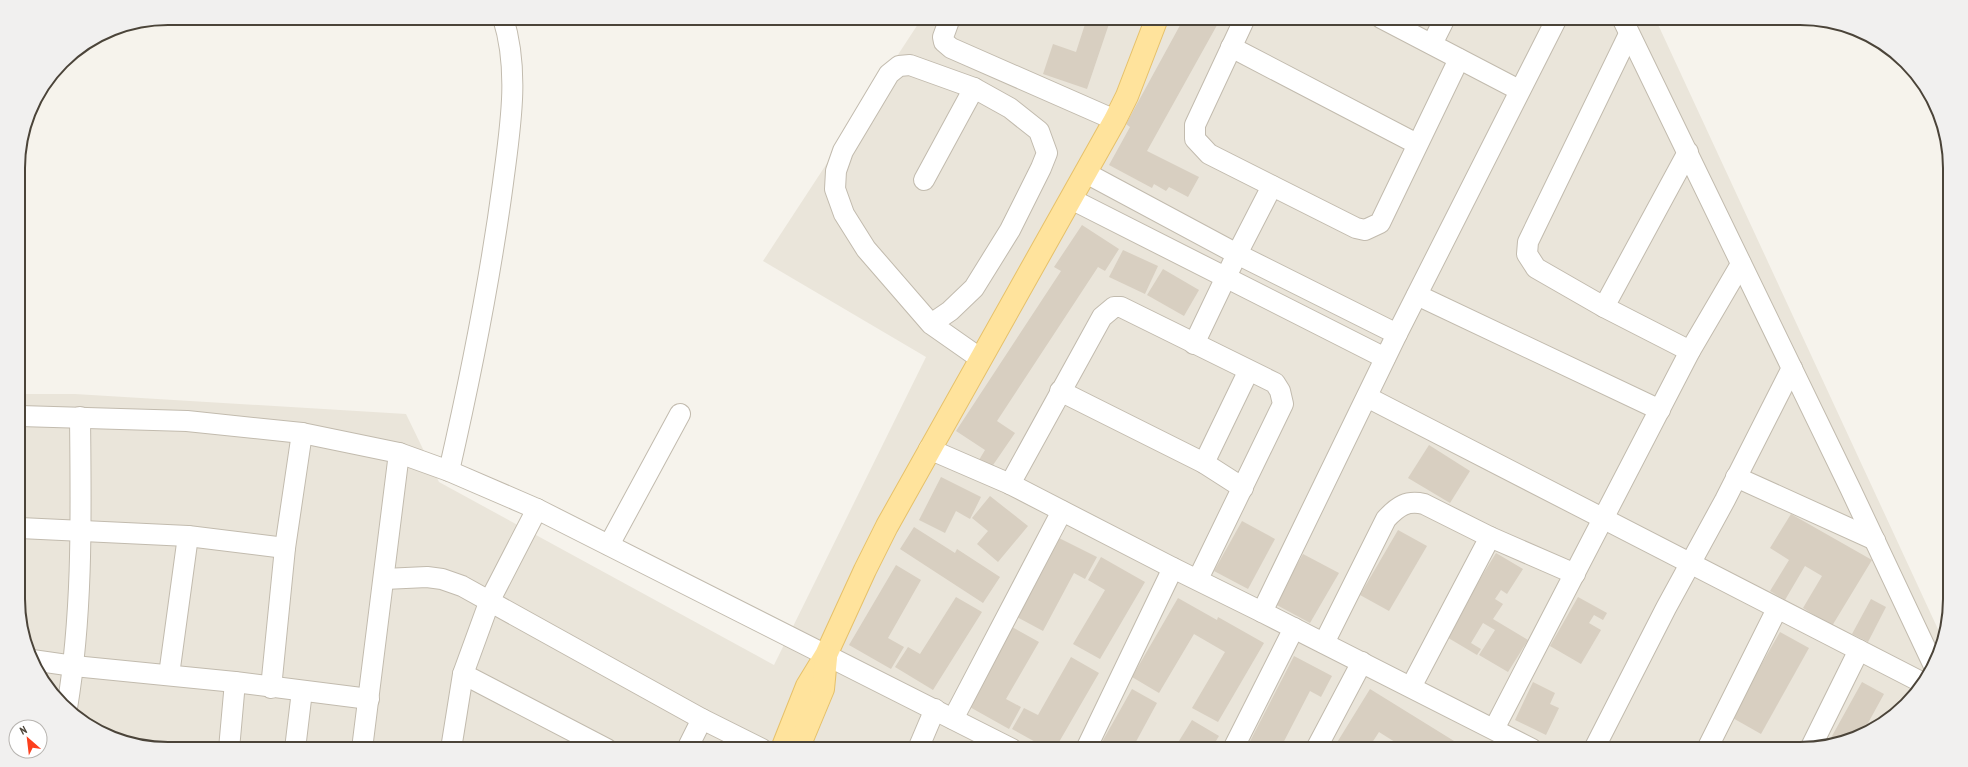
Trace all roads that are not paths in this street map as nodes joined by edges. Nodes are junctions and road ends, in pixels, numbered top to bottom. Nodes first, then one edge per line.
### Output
1 (504, 25) edge
2 (947, 25) edge
3 (1154, 25) edge
4 (1242, 25) edge
5 (1395, 25) edge
6 (1442, 25) edge
7 (1553, 25) edge
8 (1626, 26) edge
9 (1432, 44) junction
10 (1231, 47) junction
11 (1458, 59) junction
12 (974, 88) junction
13 (1520, 90) junction
14 (1115, 120) junction
15 (1416, 144) junction
16 (1688, 152) junction
17 (1086, 173) junction
18 (924, 180) dead end
19 (1272, 186) junction
20 (1071, 199) junction
21 (1237, 254) junction
22 (1741, 264) junction
23 (1226, 278) junction
24 (1417, 295) junction
25 (1604, 307) junction
26 (931, 324) junction
27 (1397, 334) junction
28 (1194, 344) junction
29 (1690, 351) junction
30 (1385, 358) junction
31 (981, 359) junction
32 (1792, 368) junction
33 (1248, 372) junction
34 (1060, 391) junction
35 (1367, 397) junction
36 (1660, 410) junction
37 (680, 414) dead end
38 (25, 416) edge
39 (80, 417) junction
40 (302, 433) junction
41 (929, 449) junction
42 (399, 453) junction
43 (1204, 463) junction
44 (450, 471) junction
45 (1736, 477) junction
46 (1010, 484) junction
47 (1243, 488) junction
48 (537, 509) junction
49 (1062, 511) junction
50 (1604, 518) junction
51 (25, 528) edge
52 (81, 531) junction
53 (188, 536) junction
54 (1490, 537) junction
55 (1875, 540) junction
56 (609, 545) junction
57 (285, 548) junction
58 (1689, 564) junction
59 (1173, 568) junction
60 (1576, 574) junction
61 (384, 579) junction
62 (1198, 579) junction
63 (490, 600) junction
64 (1777, 609) junction
65 (1262, 612) junction
66 (1294, 628) junction
67 (1324, 643) junction
68 (1859, 650) junction
69 (826, 655) junction
70 (1930, 658) edge
71 (40, 661) edge
72 (1362, 662) junction
73 (74, 666) junction
74 (463, 674) junction
75 (169, 675) junction
76 (1917, 680) edge
77 (234, 682) junction
78 (1411, 687) junction
79 (271, 688) junction
80 (302, 691) junction
81 (369, 700) junction
82 (68, 701) edge
83 (934, 709) junction
84 (702, 719) junction
85 (953, 719) junction
86 (1494, 729) junction
87 (1814, 741) edge
88 (230, 742) edge
89 (297, 742) edge
90 (363, 742) edge
91 (452, 742) edge
92 (594, 742) edge
93 (690, 742) edge
94 (748, 742) edge
95 (785, 742) edge
96 (801, 742) edge
97 (921, 742) edge
98 (998, 742) edge
99 (1089, 742) edge
100 (1237, 742) edge
101 (1320, 742) edge
102 (1516, 742) edge
103 (1598, 742) edge
104 (1710, 742) edge

1 - 44 street
2 - 14 street
3 - 14 main road
4 - 10 street
5 - 9 street
6 - 9 street
7 - 13 street
8 - 16 street
8 - 25 street
9 - 11 street
10 - 15 street
10 - 19 street
11 - 13 street
11 - 15 street
12 - 18 street
12 - 26 street
12 - 26 street
13 - 24 street
14 - 17 main road
15 - 19 street
16 - 22 street
16 - 25 street
17 - 20 main road
17 - 21 street
19 - 21 street
20 - 23 street
20 - 31 main road
21 - 23 street
21 - 27 street
22 - 29 street
22 - 32 street
23 - 28 street
23 - 30 street
24 - 27 street
24 - 36 street
25 - 29 street
26 - 31 street
27 - 30 street
28 - 33 street
28 - 34 street
29 - 36 street
30 - 35 street
31 - 41 main road
32 - 45 street
32 - 55 street
33 - 43 street
33 - 47 street
34 - 43 street
34 - 46 street
35 - 50 street
35 - 65 street
36 - 50 street
37 - 56 street
38 - 39 street
39 - 40 street
39 - 52 street
40 - 42 street
40 - 57 street
41 - 46 street
41 - 69 main road
42 - 44 street
42 - 61 street
43 - 47 street
44 - 48 street
45 - 55 street
45 - 58 street
46 - 49 street
47 - 62 street
48 - 56 street
48 - 63 street
49 - 59 street
49 - 85 street
50 - 58 street
50 - 60 street
51 - 52 street
52 - 53 street
52 - 73 street
53 - 57 street
53 - 75 street
54 - 60 street
54 - 67 street
54 - 78 street
55 - 70 street
56 - 69 street
57 - 79 street
58 - 64 street
58 - 103 street
59 - 62 street
59 - 99 street
60 - 86 street
61 - 63 street
61 - 81 street
62 - 65 street
63 - 74 street
63 - 84 street
64 - 68 street
64 - 104 street
65 - 66 street
66 - 67 street
66 - 100 street
67 - 72 street
68 - 76 street
68 - 87 street
69 - 83 street
69 - 95 main road
69 - 96 main road
71 - 73 street
72 - 78 street
72 - 101 street
73 - 75 street
73 - 82 street
74 - 91 street
74 - 92 street
75 - 77 street
77 - 79 street
77 - 88 street
78 - 86 street
79 - 80 street
80 - 81 street
80 - 89 street
81 - 90 street
83 - 85 street
83 - 97 street
84 - 93 street
84 - 94 street
85 - 98 street
86 - 102 street

